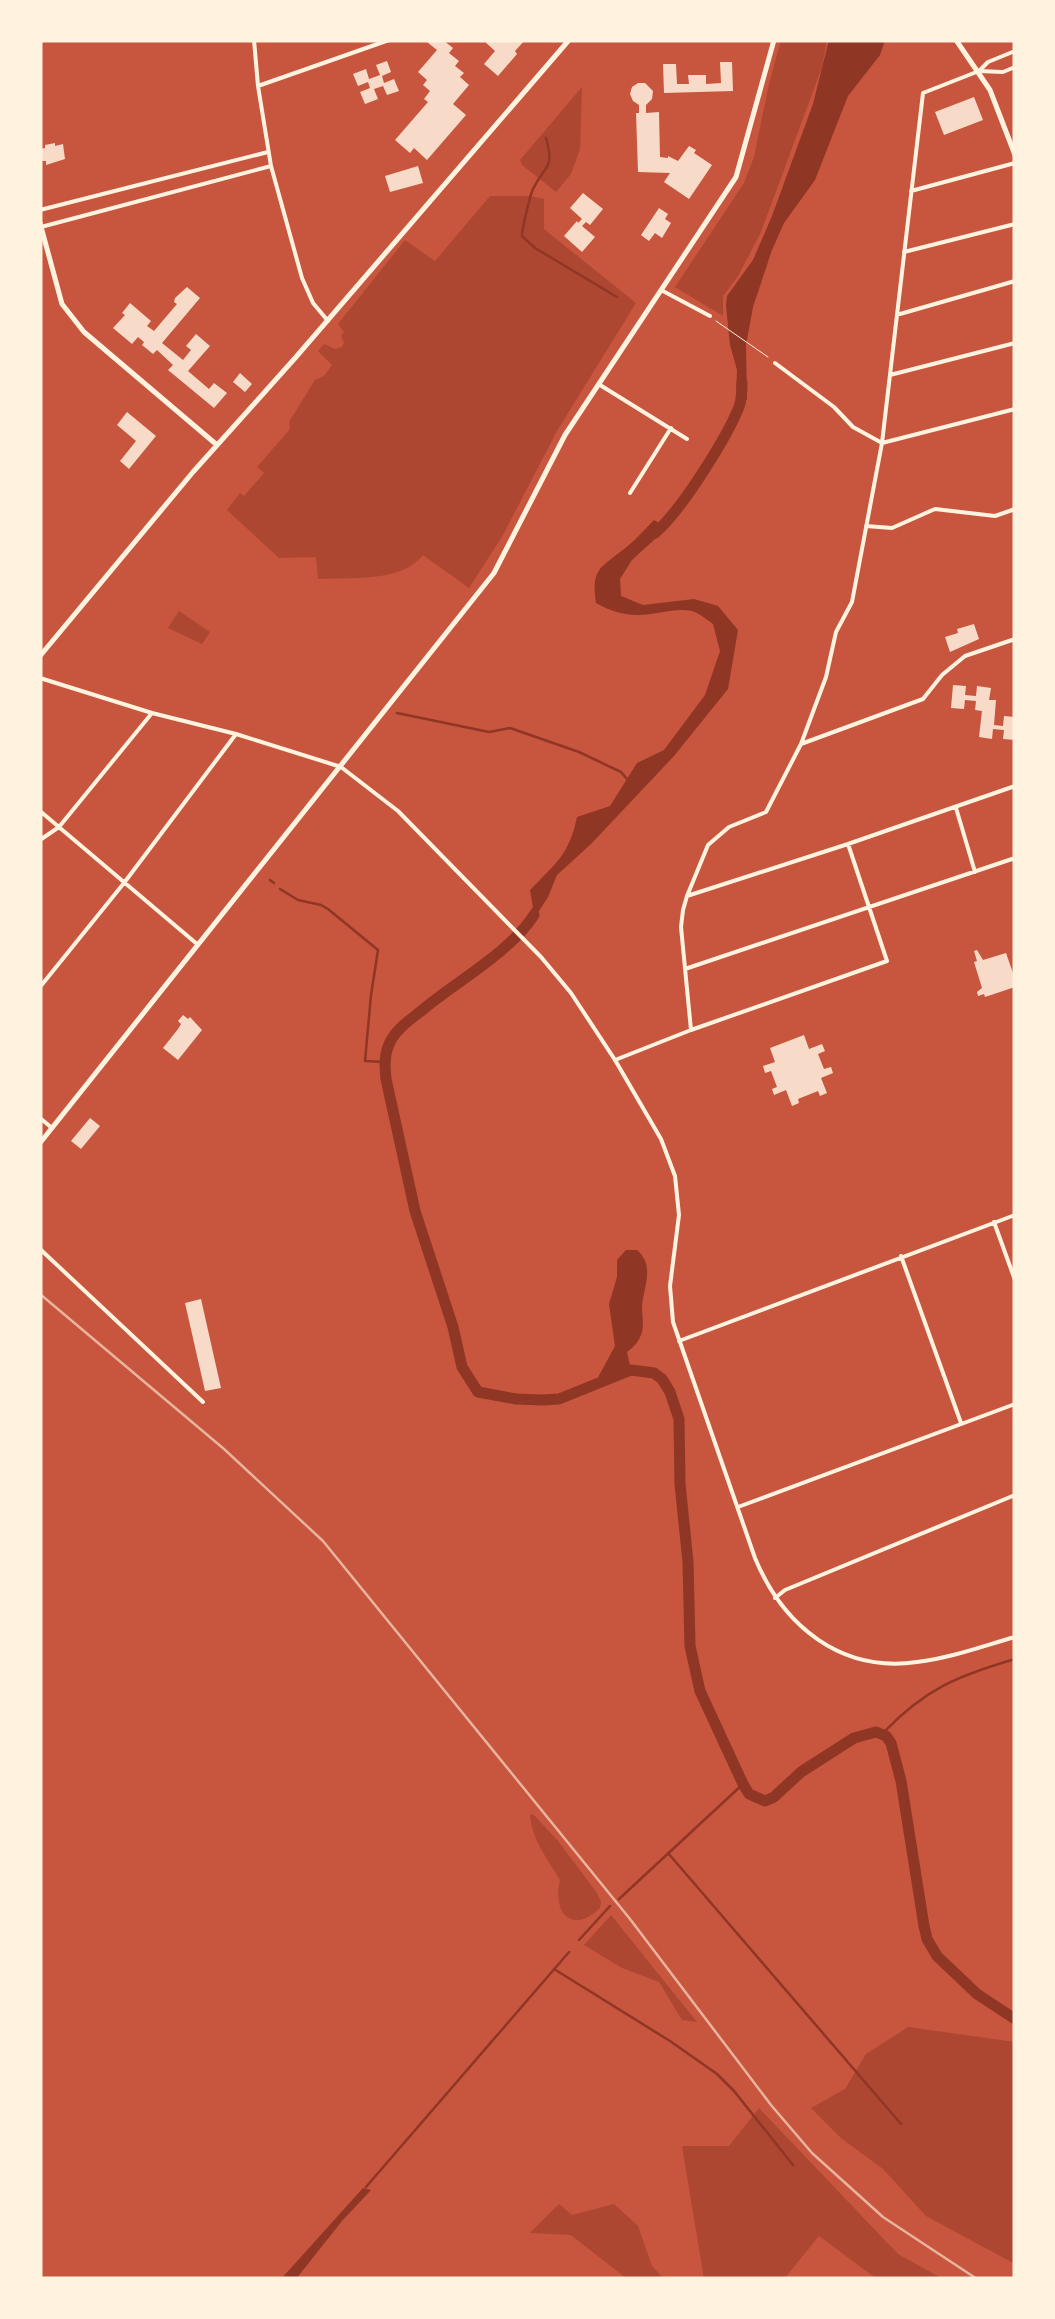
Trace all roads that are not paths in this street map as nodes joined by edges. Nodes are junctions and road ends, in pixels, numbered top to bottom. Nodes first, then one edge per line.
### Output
1 (254, 40) edge
2 (388, 40) edge
3 (569, 40) edge
4 (774, 40) edge
5 (956, 40) edge
6 (1015, 51) edge
7 (1015, 67) edge
8 (978, 71) junction
9 (258, 86) junction
10 (268, 152) junction
11 (1015, 159) edge
12 (271, 166) junction
13 (911, 192) junction
14 (40, 210) edge
15 (1015, 224) edge
16 (40, 225) edge
17 (904, 252) junction
18 (1015, 280) edge
19 (662, 290) junction
20 (898, 315) junction
21 (710, 316) road end
22 (328, 321) junction
23 (1015, 342) edge
24 (775, 362) road end
25 (890, 375) junction
26 (600, 384) junction
27 (1015, 409) edge
28 (670, 428) junction
29 (686, 439) dead end
30 (882, 443) junction
31 (217, 446) junction
32 (630, 493) dead end
33 (1015, 509) edge
34 (866, 526) junction
35 (1015, 640) edge
36 (40, 656) edge
37 (40, 678) edge
38 (152, 713) junction
39 (236, 734) junction
40 (801, 744) junction
41 (341, 767) junction
42 (1015, 786) edge
43 (956, 808) junction
44 (40, 811) edge
45 (59, 827) junction
46 (40, 840) edge
47 (848, 844) junction
48 (1015, 858) edge
49 (975, 872) junction
50 (124, 883) junction
51 (687, 896) junction
52 (870, 908) junction
53 (197, 944) junction
54 (685, 969) junction
55 (40, 987) edge
56 (691, 1030) junction
57 (615, 1060) junction
58 (40, 1118) edge
59 (52, 1128) junction
60 (40, 1143) edge
61 (1015, 1215) edge
62 (994, 1222) junction
63 (40, 1249) edge
64 (901, 1256) junction
65 (1015, 1280) edge
66 (678, 1341) junction
67 (204, 1402) dead end
68 (1015, 1404) edge
69 (961, 1423) junction
70 (1015, 1495) edge
71 (736, 1508) junction
72 (775, 1598) junction
73 (1015, 1637) edge

1 - 9 street
2 - 9 street
3 - 22 main road
4 - 19 main road
5 - 8 main road
6 - 8 street
7 - 8 street
8 - 11 main road
8 - 13 street
9 - 10 street
10 - 12 street
10 - 14 street
11 - 13 street
12 - 16 street
12 - 22 street
13 - 17 street
15 - 17 street
16 - 31 main road
17 - 20 street
18 - 20 street
19 - 21 street
19 - 26 main road
20 - 25 street
22 - 31 main road
23 - 25 street
24 - 30 street
25 - 30 street
26 - 28 street
26 - 41 main road
27 - 30 street
28 - 29 street
28 - 32 street
30 - 34 street
31 - 36 main road
33 - 34 street
34 - 40 street
35 - 40 street
37 - 38 street
38 - 39 street
38 - 45 street
39 - 41 street
39 - 50 street
40 - 51 street
41 - 53 main road
41 - 57 street
42 - 43 street
43 - 47 street
43 - 49 street
44 - 45 street
45 - 46 street
45 - 50 street
47 - 51 street
47 - 52 street
48 - 49 street
49 - 52 street
50 - 53 street
50 - 55 street
51 - 54 street
52 - 54 street
52 - 56 street
53 - 59 main road
54 - 56 street
56 - 57 street
57 - 66 street
58 - 59 street
59 - 60 main road
61 - 62 street
62 - 64 street
62 - 65 street
63 - 67 street
64 - 66 street
64 - 69 street
66 - 71 street
68 - 69 street
69 - 71 street
70 - 72 street
71 - 72 street
72 - 73 street

